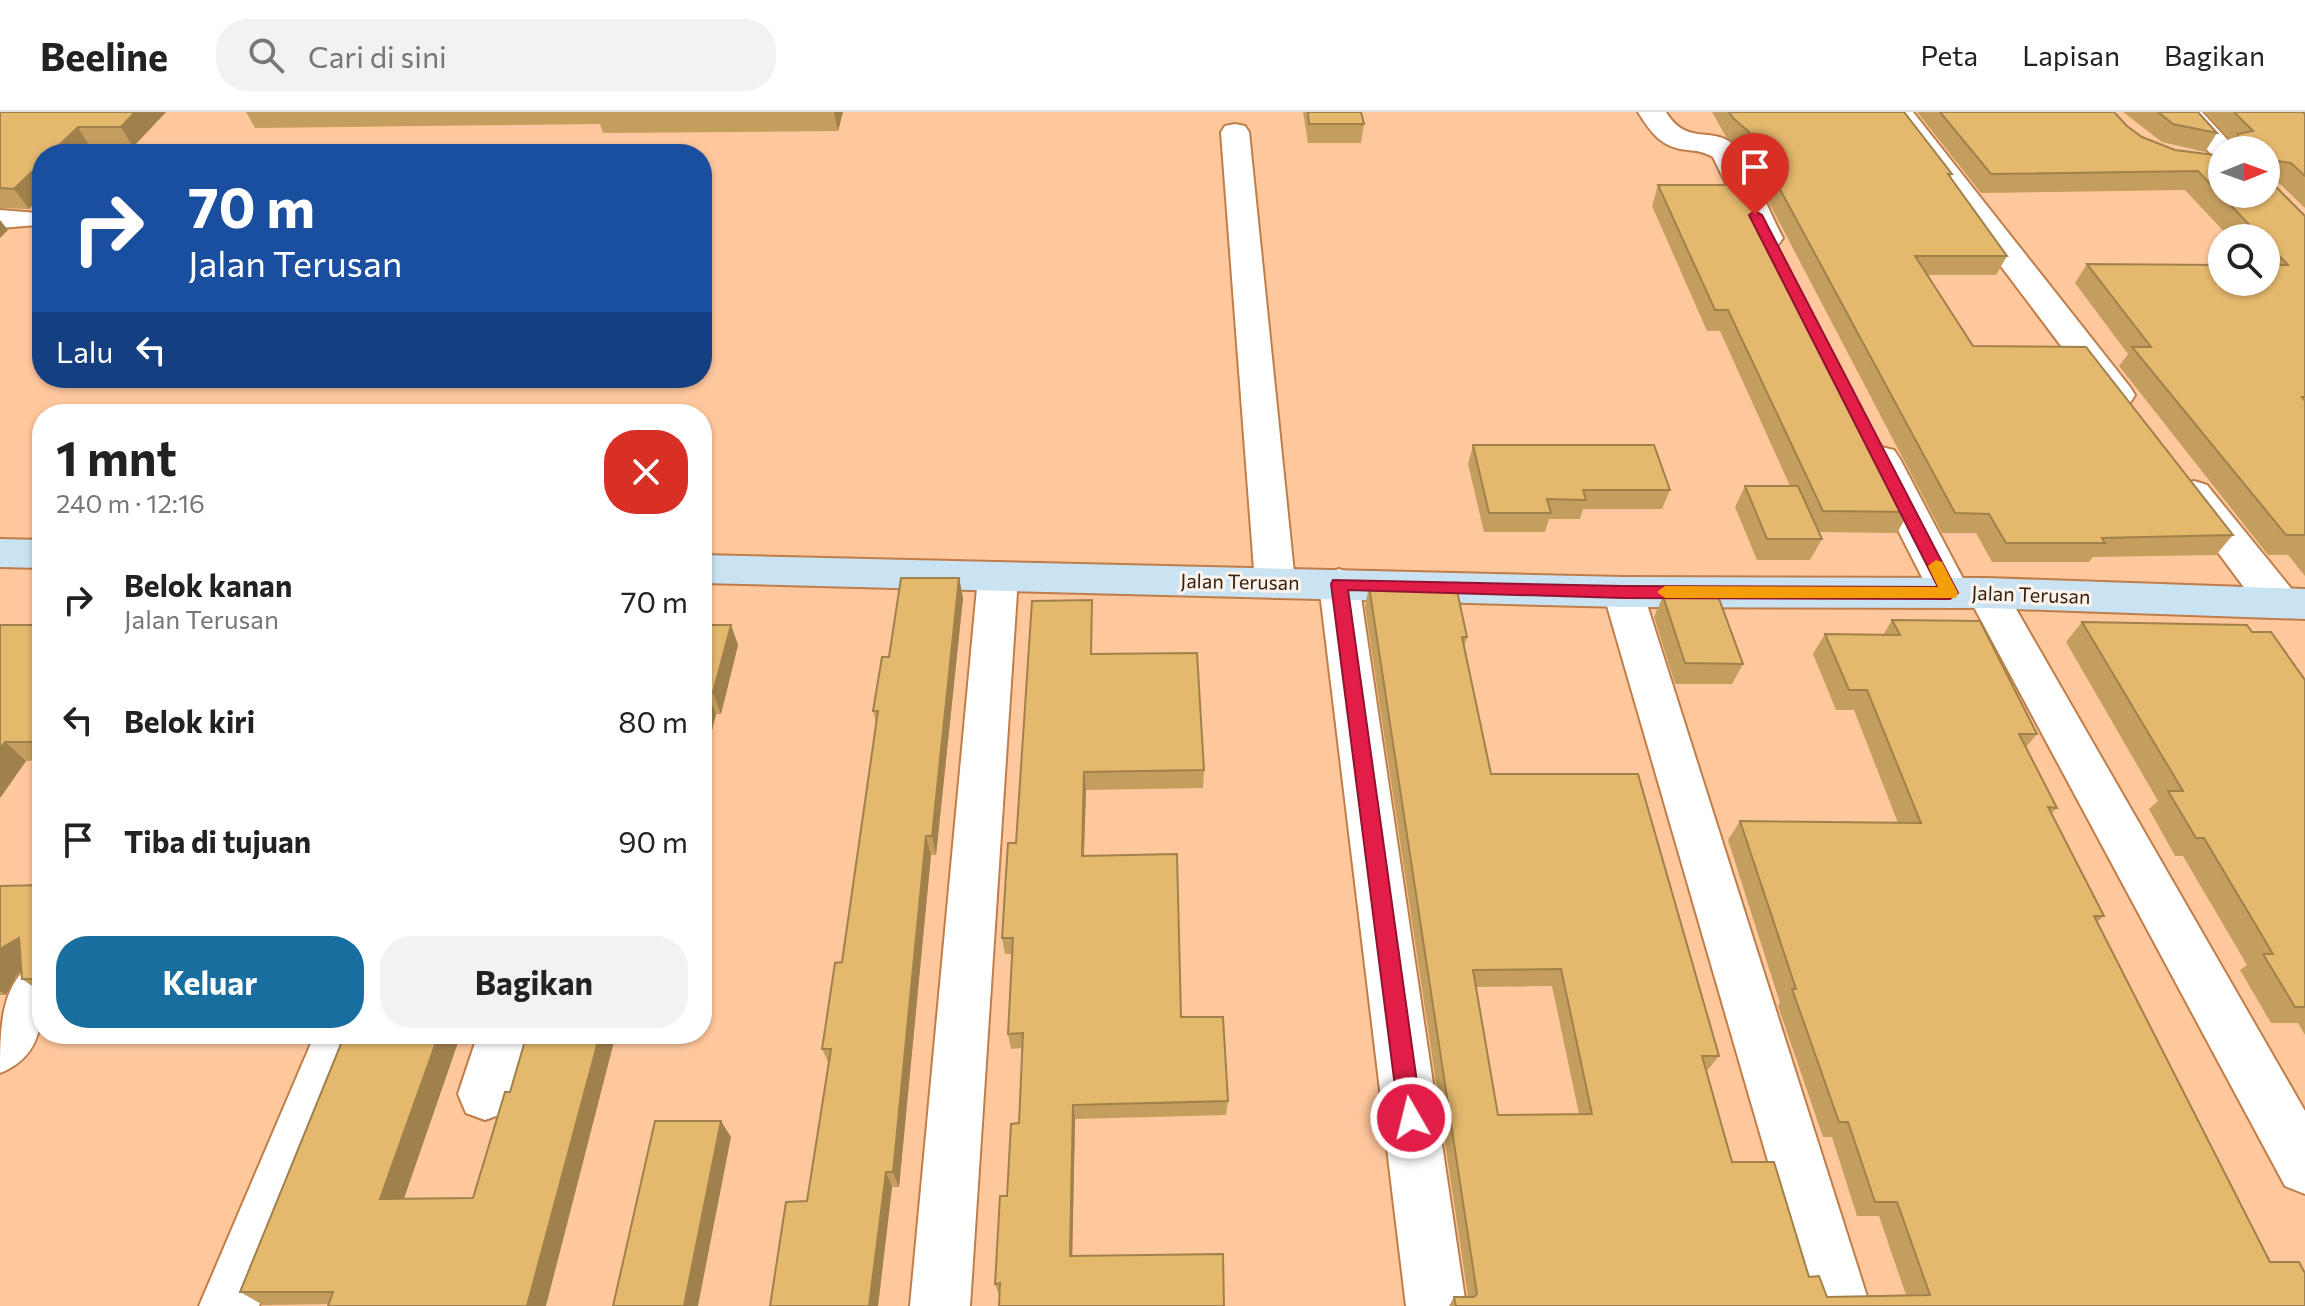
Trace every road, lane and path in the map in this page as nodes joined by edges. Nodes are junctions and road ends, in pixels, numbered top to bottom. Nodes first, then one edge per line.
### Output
1 (1652, 112) edge
2 (1899, 112) edge
3 (2192, 118) edge
4 (1235, 132) dead end
5 (2209, 136) edge
6 (1785, 272) edge
7 (2133, 414) edge
8 (1864, 426) edge
9 (2172, 465) edge
10 (0, 553) edge
11 (32, 554) edge
12 (712, 569) edge
13 (998, 577) junction
14 (1275, 583) junction
15 (1339, 584) junction
16 (1623, 592) junction
17 (1968, 593) junction
18 (2274, 612) edge
19 (32, 997) edge
20 (337, 1044) edge
21 (501, 1044) edge
22 (0, 1048) edge
23 (485, 1094) dead end
24 (2305, 1166) edge
25 (229, 1305) edge
26 (940, 1306) edge
27 (1436, 1306) edge
28 (1840, 1306) edge

1 - 6 street
2 - 7 street
3 - 5 street
4 - 14 street
8 - 17 street
9 - 18 street
10 - 11 street
12 - 13 street, Jalan Terusan
13 - 14 street, Jalan Terusan
13 - 26 street
14 - 15 street, Jalan Terusan
15 - 16 street, Jalan Terusan
15 - 27 street
16 - 17 street, Jalan Terusan
16 - 28 street
17 - 18 street, Jalan Terusan
17 - 24 street
19 - 22 street
20 - 25 street
21 - 23 street

